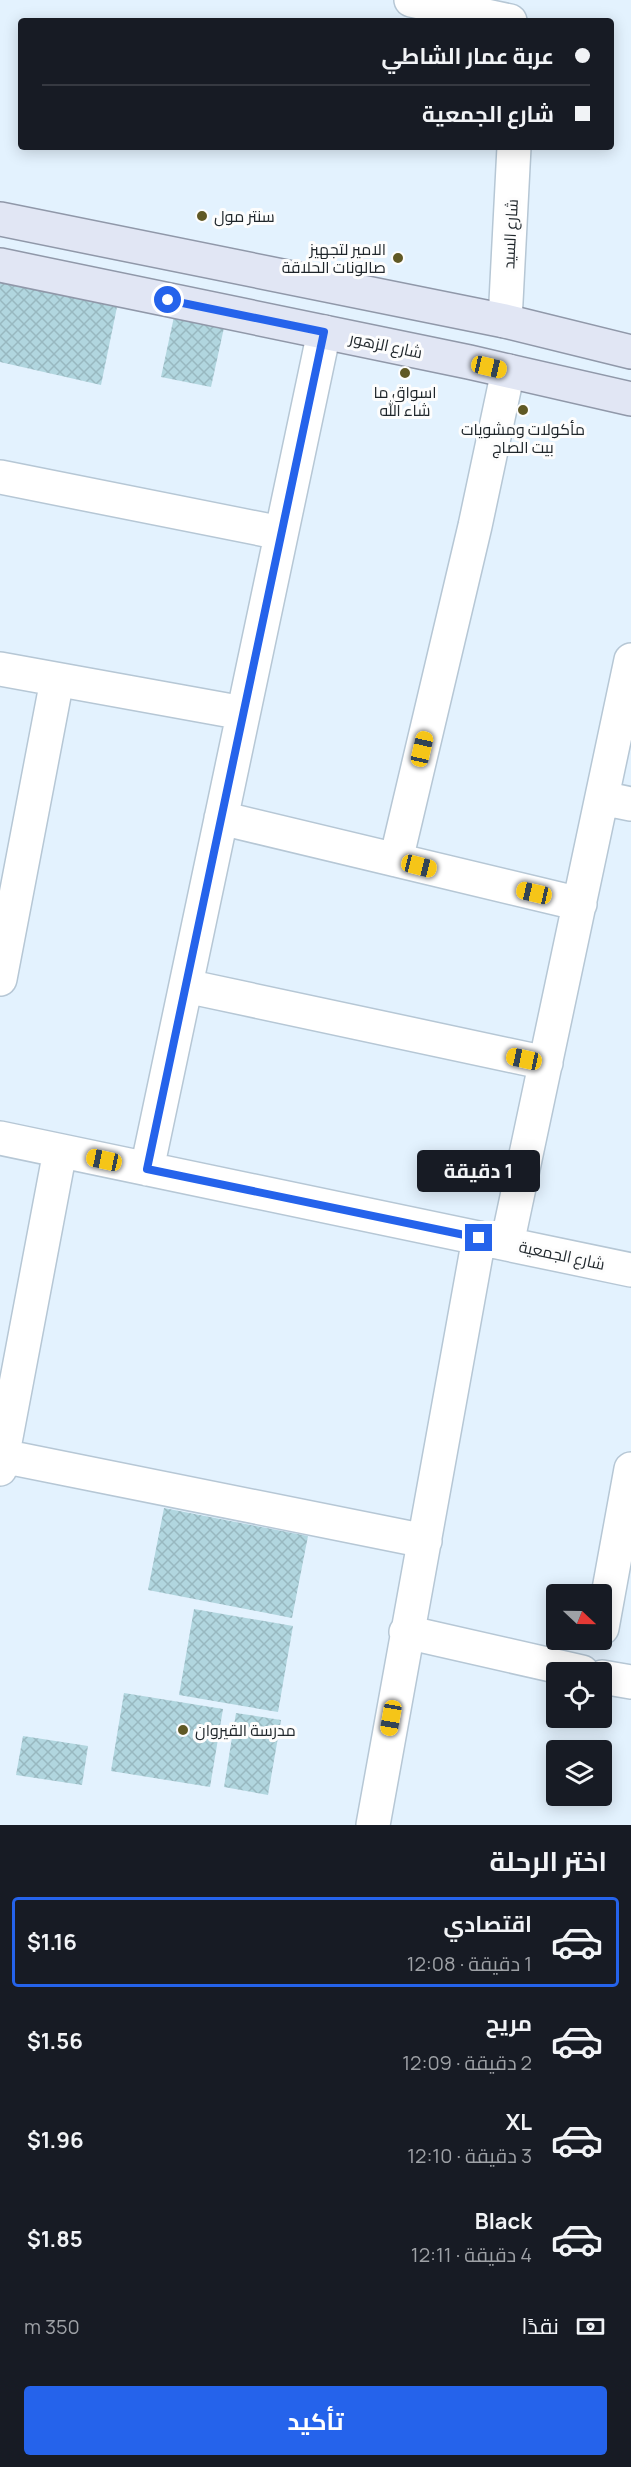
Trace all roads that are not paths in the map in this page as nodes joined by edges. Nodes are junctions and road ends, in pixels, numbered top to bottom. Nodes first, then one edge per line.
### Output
1 (411, 0) edge
2 (522, 0) edge
3 (496, 18) edge
4 (520, 18) edge
5 (514, 150) edge
6 (0, 219) edge
7 (199, 260) junction
8 (0, 265) edge
9 (189, 304) junction
10 (506, 321) junction
11 (324, 332) junction
12 (631, 352) edge
13 (508, 371) junction
14 (631, 399) edge
15 (0, 477) edge
16 (281, 533) junction
17 (631, 660) edge
18 (0, 669) edge
19 (57, 680) junction
20 (243, 713) junction
21 (617, 801) edge
22 (221, 818) junction
23 (396, 860) junction
24 (580, 904) junction
25 (5, 920) edge
26 (0, 979) edge
27 (186, 986) junction
28 (546, 1063) junction
29 (0, 1138) edge
30 (60, 1151) junction
31 (147, 1169) junction
32 (493, 1241) junction
33 (631, 1270) edge
34 (1, 1462) edge
35 (631, 1469) edge
36 (425, 1540) junction
37 (610, 1584) edge
38 (406, 1632) junction
39 (546, 1664) edge
40 (612, 1679) edge
41 (631, 1682) edge
42 (373, 1825) edge

1 - 3 street
2 - 4 street
5 - 10 street, شارع السيد
6 - 7 main road
7 - 9 main road
7 - 10 main road
8 - 9 main road, شارع الزهور
9 - 11 main road, شارع الزهور
10 - 12 main road
11 - 13 main road, شارع الزهور
11 - 16 street
13 - 14 main road, شارع الزهور
13 - 23 street
15 - 16 street
16 - 20 street
17 - 21 street
18 - 19 street
19 - 20 street
19 - 25 street
20 - 22 street
21 - 24 street
22 - 23 street
22 - 27 street
23 - 24 street
24 - 28 street
25 - 26 street
27 - 28 street
27 - 31 street
28 - 32 street
29 - 30 street, شارع الجمعية
30 - 31 street, شارع الجمعية
30 - 34 street
31 - 32 street, شارع الجمعية
32 - 33 street, شارع الجمعية
32 - 36 street
34 - 36 street
35 - 37 street
36 - 38 street
38 - 39 street
38 - 42 street
40 - 41 street

